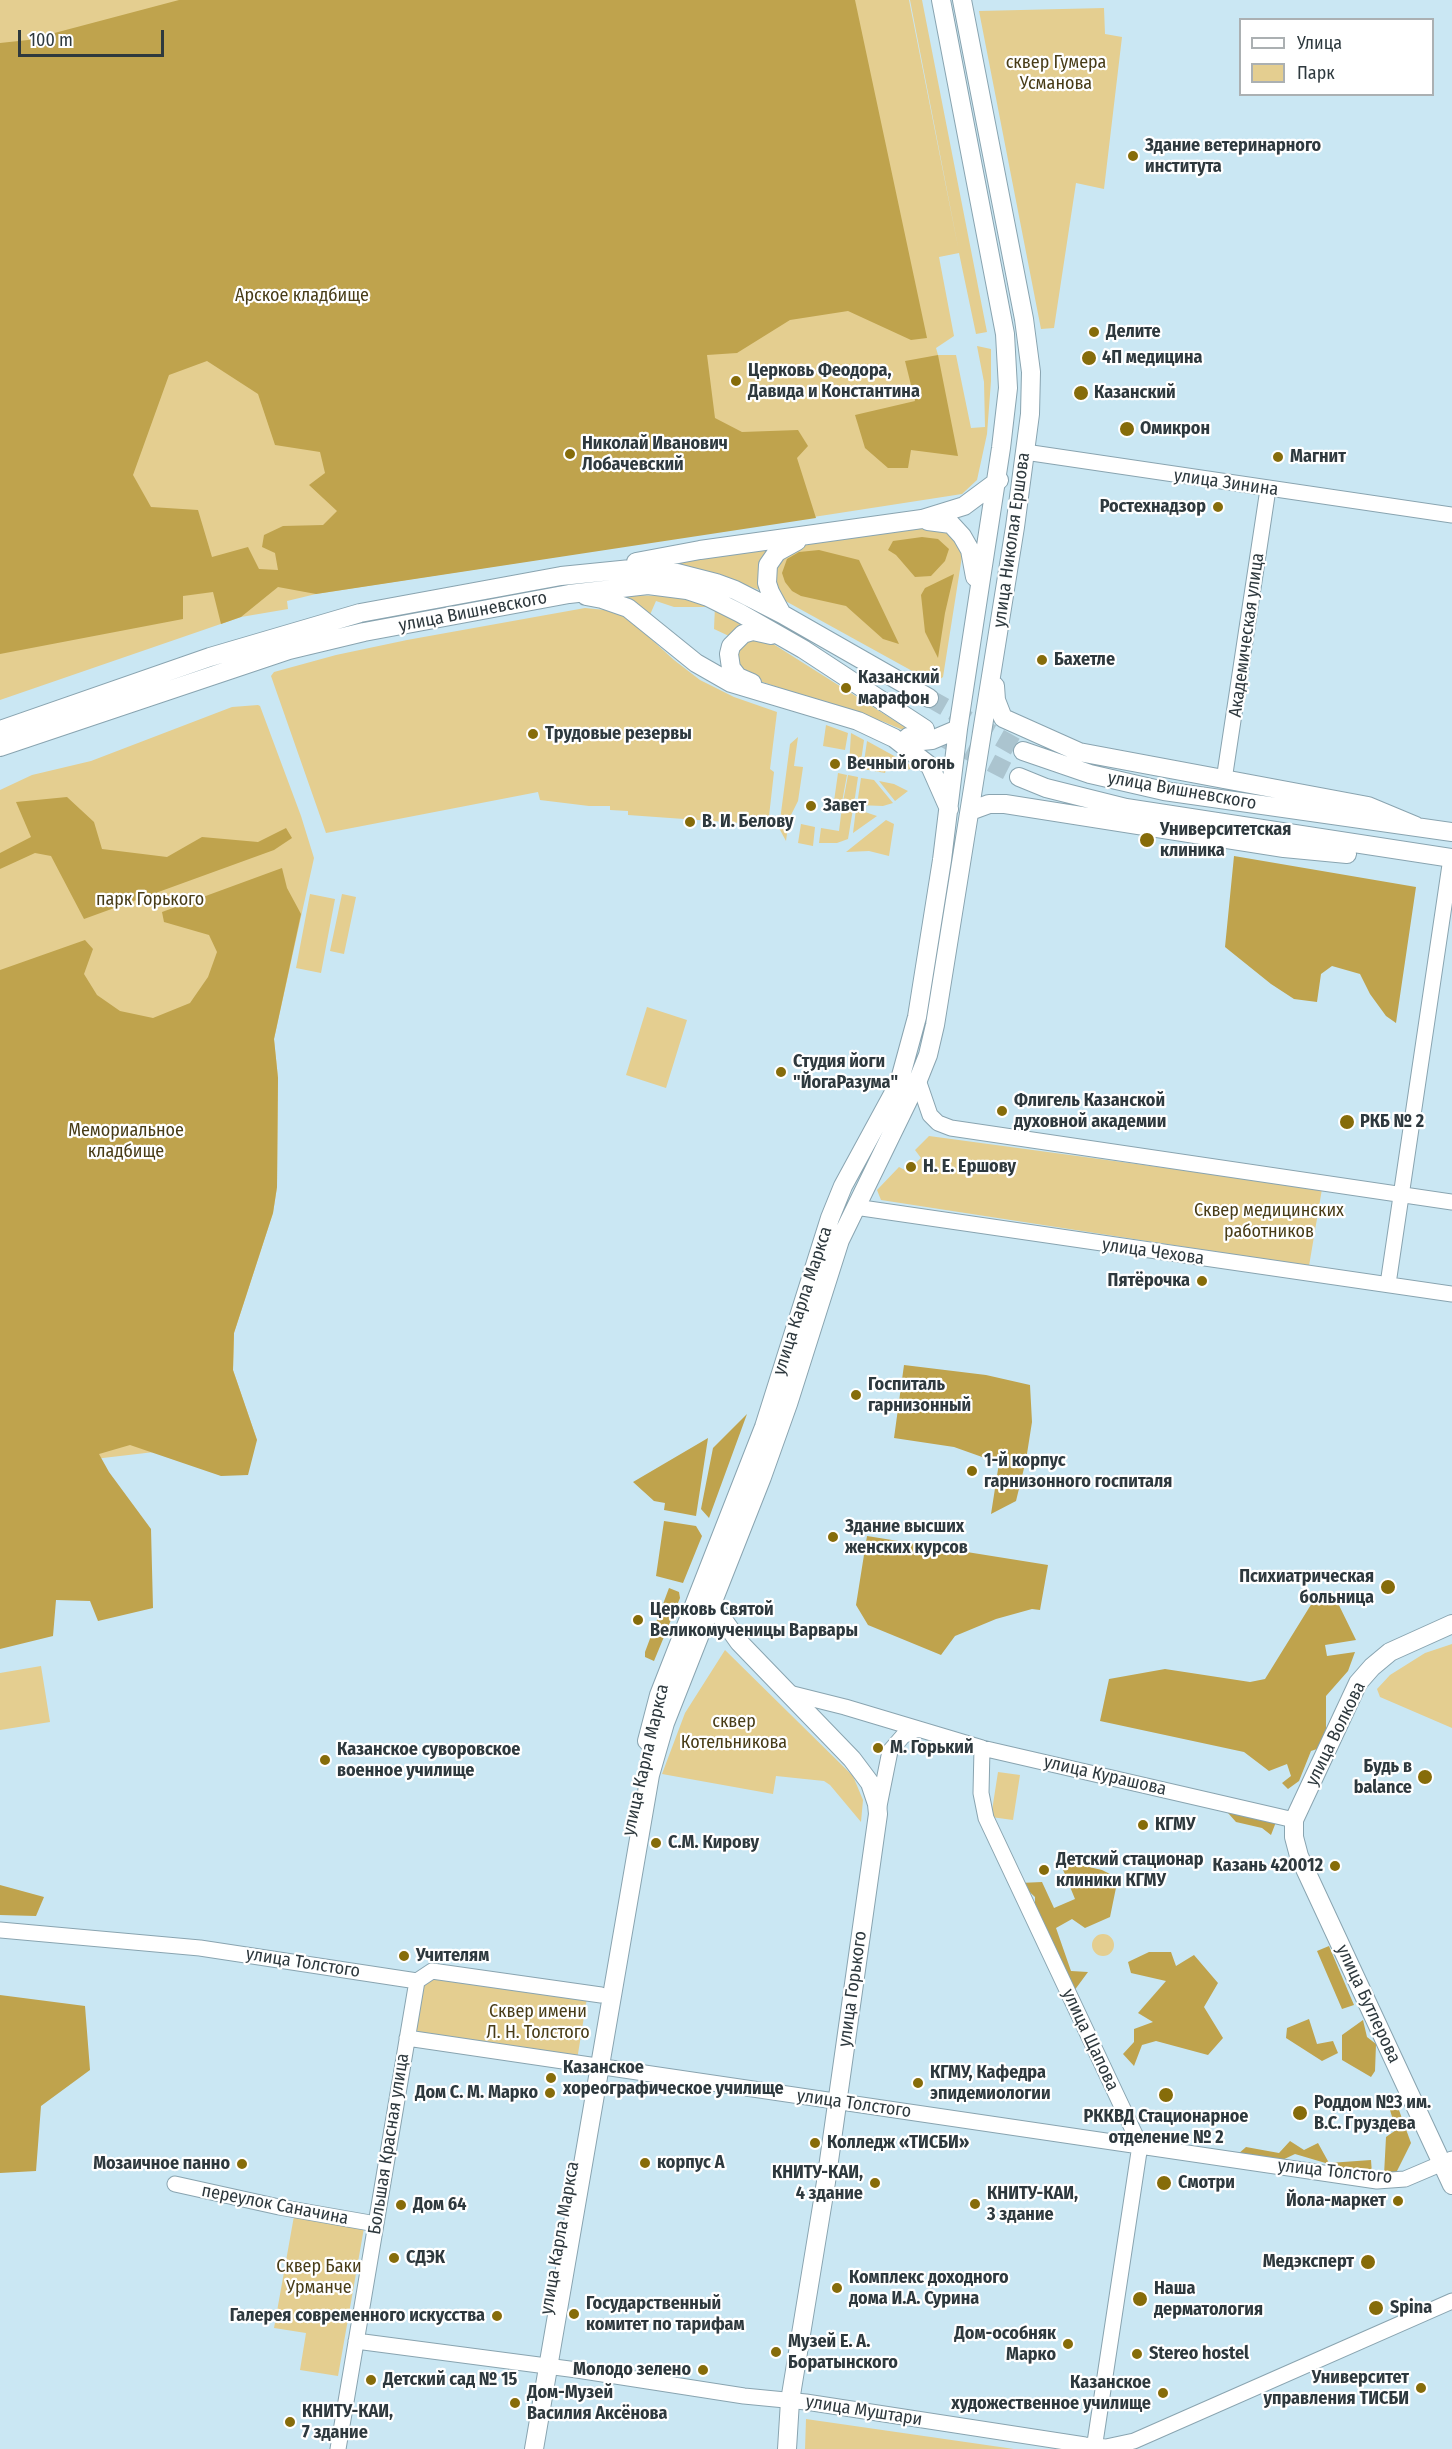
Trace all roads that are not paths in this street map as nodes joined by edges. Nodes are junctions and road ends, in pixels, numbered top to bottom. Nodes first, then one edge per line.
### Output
1 (941, 0) edge
2 (962, 0) edge
3 (1001, 448) junction
4 (1025, 452) junction
5 (995, 483) junction
6 (1021, 485) junction
7 (1268, 489) junction
8 (1452, 515) edge
9 (561, 576) junction
10 (569, 594) junction
11 (977, 603) junction
12 (782, 614) junction
13 (803, 649) junction
14 (994, 663) junction
15 (929, 698) tunnel mouth
16 (925, 729) tunnel mouth
17 (958, 729) junction
18 (0, 730) edge
19 (0, 747) edge
20 (1023, 751) tunnel mouth
21 (1019, 777) tunnel mouth
22 (1224, 780) junction
23 (949, 809) junction
24 (969, 811) junction
25 (1416, 826) junction
26 (1452, 832) edge
27 (1394, 850) junction
28 (1452, 858) edge
29 (942, 861) joint
30 (918, 1080) junction
31 (1400, 1193) junction
32 (1452, 1202) edge
33 (855, 1207) junction
34 (1388, 1284) junction
35 (1452, 1294) edge
36 (705, 1600) junction
37 (1452, 1624) edge
38 (789, 1693) junction
39 (917, 1729) junction
40 (982, 1748) junction
41 (878, 1814) junction
42 (1294, 1820) junction
43 (0, 1930) edge
44 (417, 1981) junction
45 (601, 1995) junction
46 (406, 2038) junction
47 (594, 2066) junction
48 (837, 2101) junction
49 (1140, 2145) junction
50 (1447, 2160) edge
51 (175, 2184) dead end
52 (1452, 2185) edge
53 (375, 2224) junction
54 (1452, 2301) edge
55 (356, 2342) junction
56 (544, 2366) junction
57 (790, 2401) junction
58 (1094, 2448) edge
59 (338, 2449) edge
60 (525, 2449) edge
61 (534, 2449) edge
62 (787, 2449) edge

1 - 3 main road, улица Николая Ершова
2 - 4 main road, улица Николая Ершова
3 - 4 main road, улица Зинина
3 - 5 main road, улица Николая Ершова
4 - 6 main road, улица Николая Ершова
4 - 7 street, улица Зинина
5 - 6 main road
5 - 9 main road
5 - 11 main road, улица Николая Ершова
6 - 14 main road, улица Николая Ершова
7 - 8 street, улица Зинина
7 - 22 street, Академическая улица
9 - 12 main road, улица Вишневского
9 - 18 main road, улица Вишневского
10 - 13 main road, улица Вишневского
10 - 19 main road, улица Вишневского
10 - 23 main road
11 - 12 main road
11 - 17 main road, улица Николая Ершова
12 - 15 main road, улица Вишневского
13 - 16 main road, улица Вишневского
13 - 17 main road
14 - 22 main road
14 - 24 main road, улица Николая Ершова
17 - 23 main road, улица Николая Ершова
20 - 25 main road, улица Вишневского
21 - 27 main road, улица Вишневского
22 - 25 main road
23 - 29 main road, улица Николая Ершова
24 - 27 main road
24 - 30 main road, улица Николая Ершова
25 - 26 main road, улица Вишневского
27 - 28 main road, улица Вишневского
28 - 31 street
29 - 36 main road, улица Карла Маркса
30 - 31 street
30 - 33 main road, улица Карла Маркса
31 - 32 street
31 - 34 street
33 - 34 street, улица Чехова
33 - 36 main road, улица Карла Маркса
34 - 35 street, улица Чехова
36 - 38 main road, улица Горького
36 - 45 main road, улица Карла Маркса
36 - 47 main road, улица Карла Маркса
37 - 42 main road, улица Волкова
38 - 39 street, улица Курашова
38 - 41 main road, улица Горького
39 - 40 street, улица Курашова
39 - 41 street
40 - 42 street, улица Курашова
40 - 49 street, улица Щапова
41 - 48 main road, улица Горького
42 - 50 main road, улица Бутлерова
43 - 44 street, улица Толстого
44 - 45 street, улица Толстого
44 - 46 street, Большая Красная улица
45 - 47 main road, улица Карла Маркса
46 - 47 street, улица Толстого
46 - 53 street, Большая Красная улица
47 - 48 street, улица Толстого
47 - 56 main road, улица Карла Маркса
48 - 49 street, улица Толстого
48 - 57 main road, улица Горького
49 - 50 street, улица Толстого
49 - 58 street
50 - 52 main road, улица Бутлерова
51 - 53 street, переулок Саначина
53 - 55 street, Большая Красная улица
54 - 58 street, улица Муштари
55 - 56 street, улица Муштари
55 - 59 street, Большая Красная улица
56 - 57 street, улица Муштари
56 - 60 main road, улица Карла Маркса
56 - 61 main road, улица Карла Маркса
57 - 58 street, улица Муштари
57 - 62 main road, улица Горького

